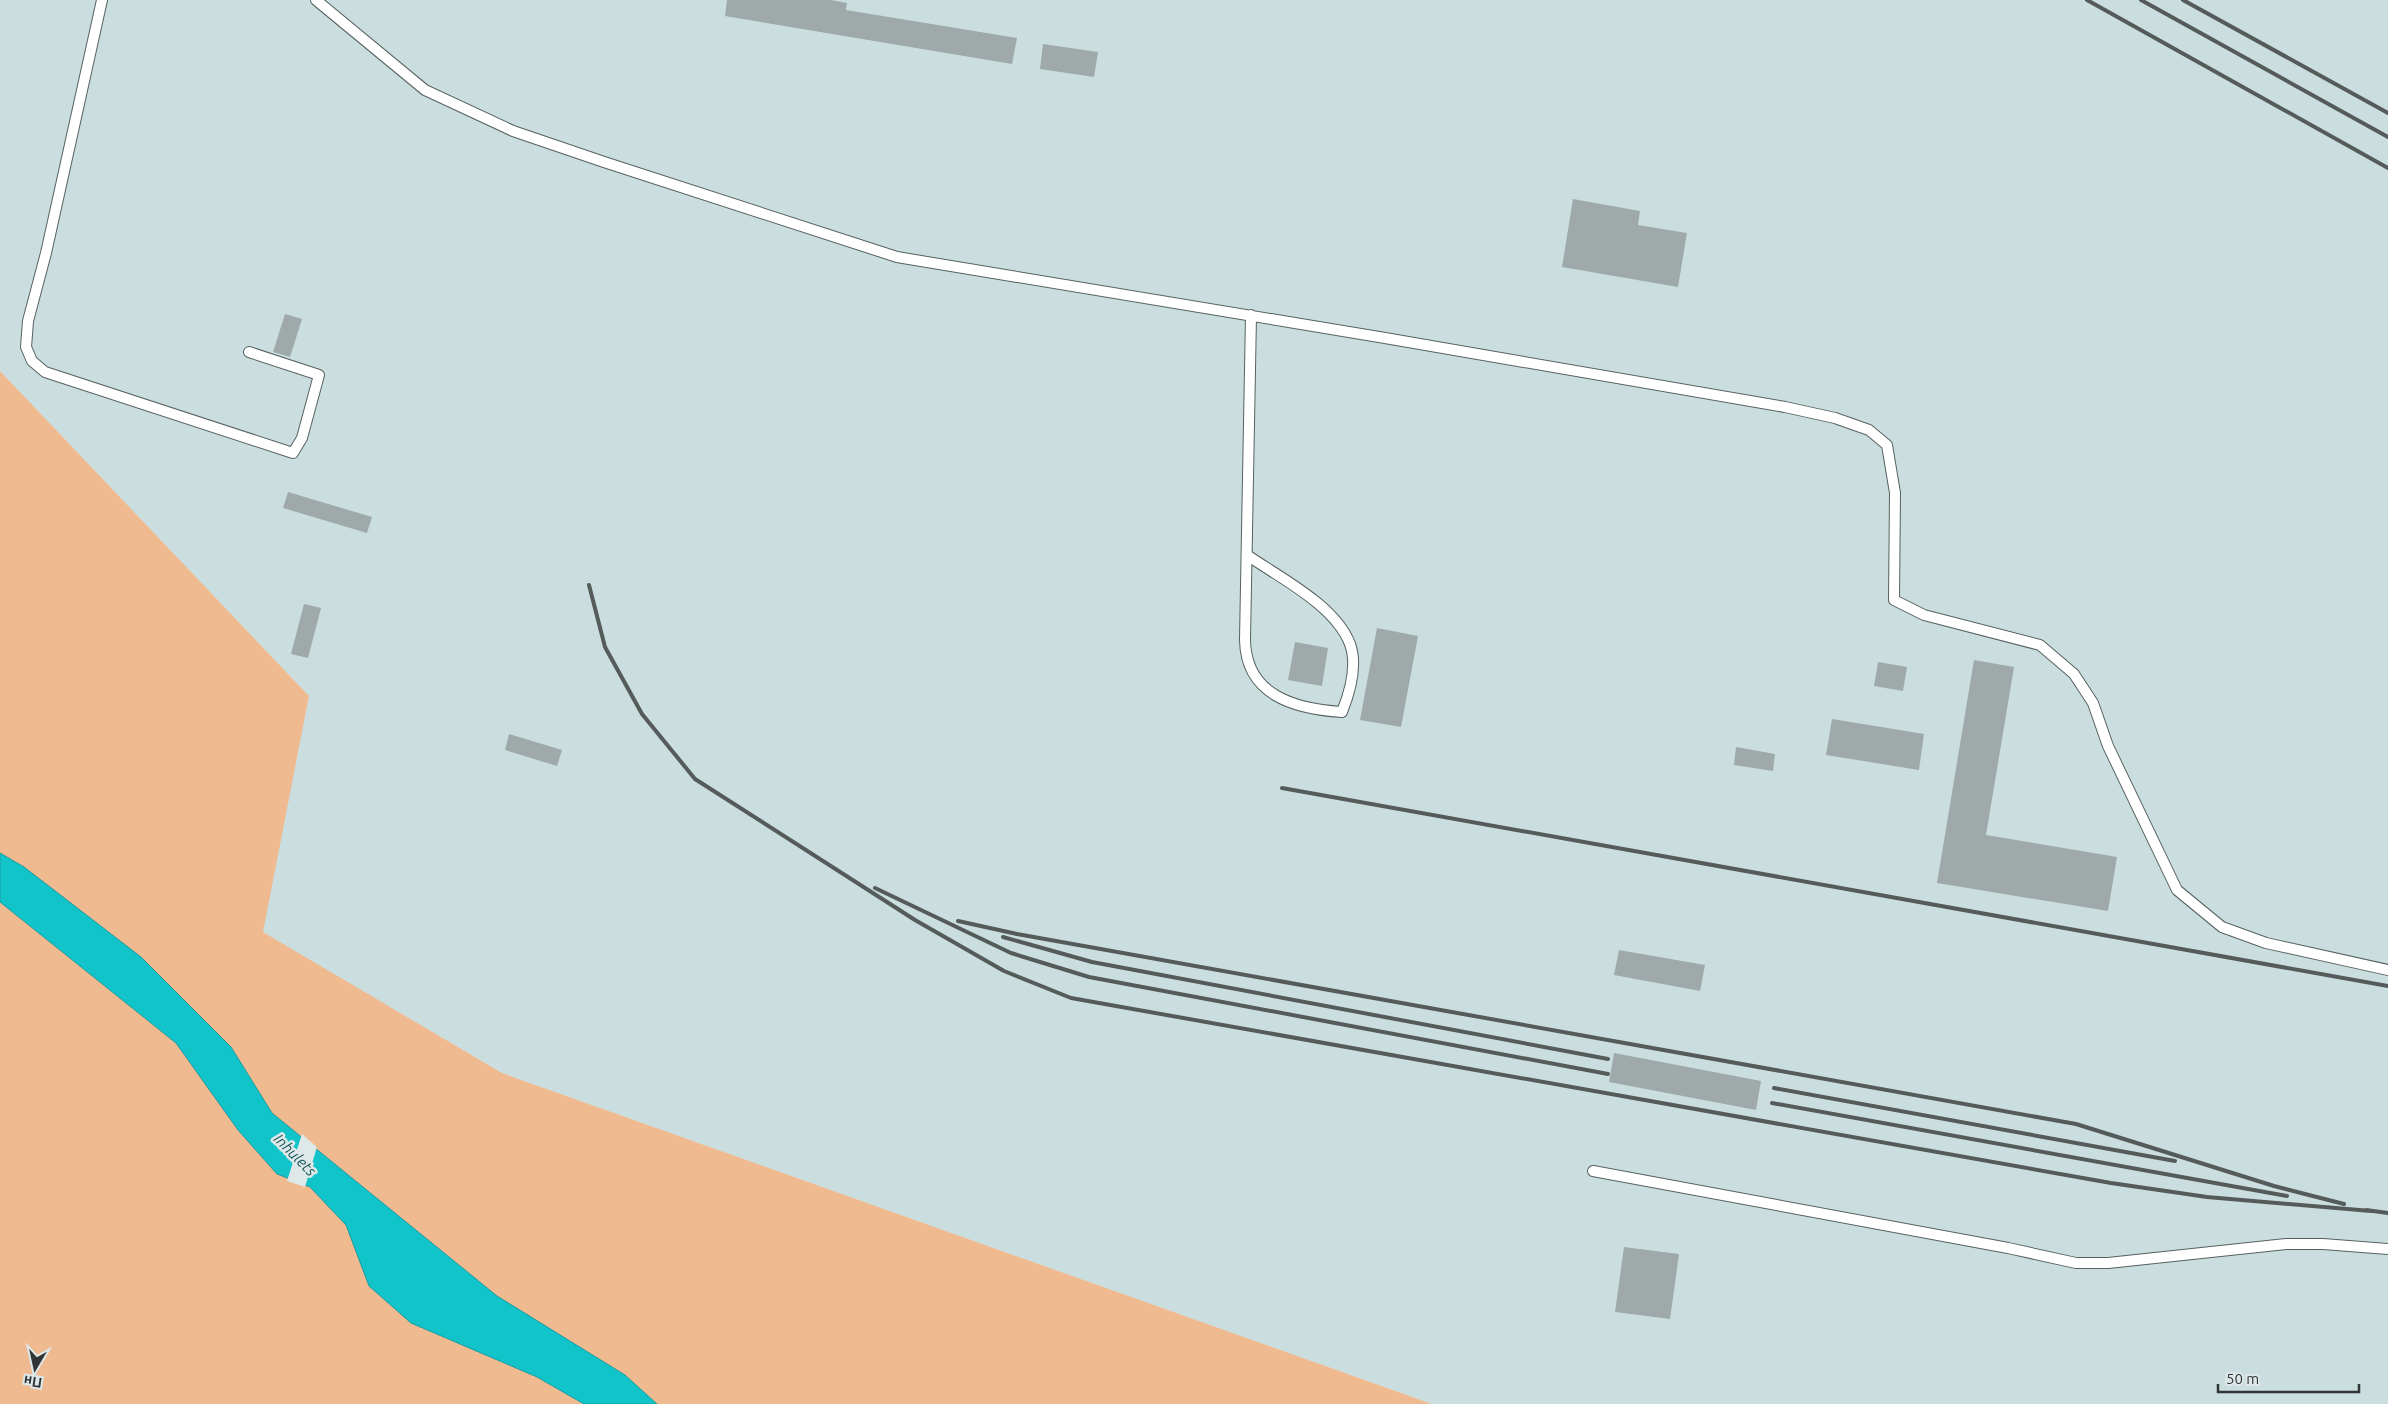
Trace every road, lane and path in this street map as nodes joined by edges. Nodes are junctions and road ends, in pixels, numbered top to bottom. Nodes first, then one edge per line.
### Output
1 (102, 0) edge
2 (316, 0) edge
3 (1251, 315) junction
4 (249, 352) dead end
5 (1247, 555) junction
6 (2388, 970) edge
7 (1593, 1171) dead end
8 (2388, 1248) edge

1 - 4 lane
2 - 3 lane
3 - 5 lane
3 - 6 lane
5 - 5 lane
7 - 8 lane

